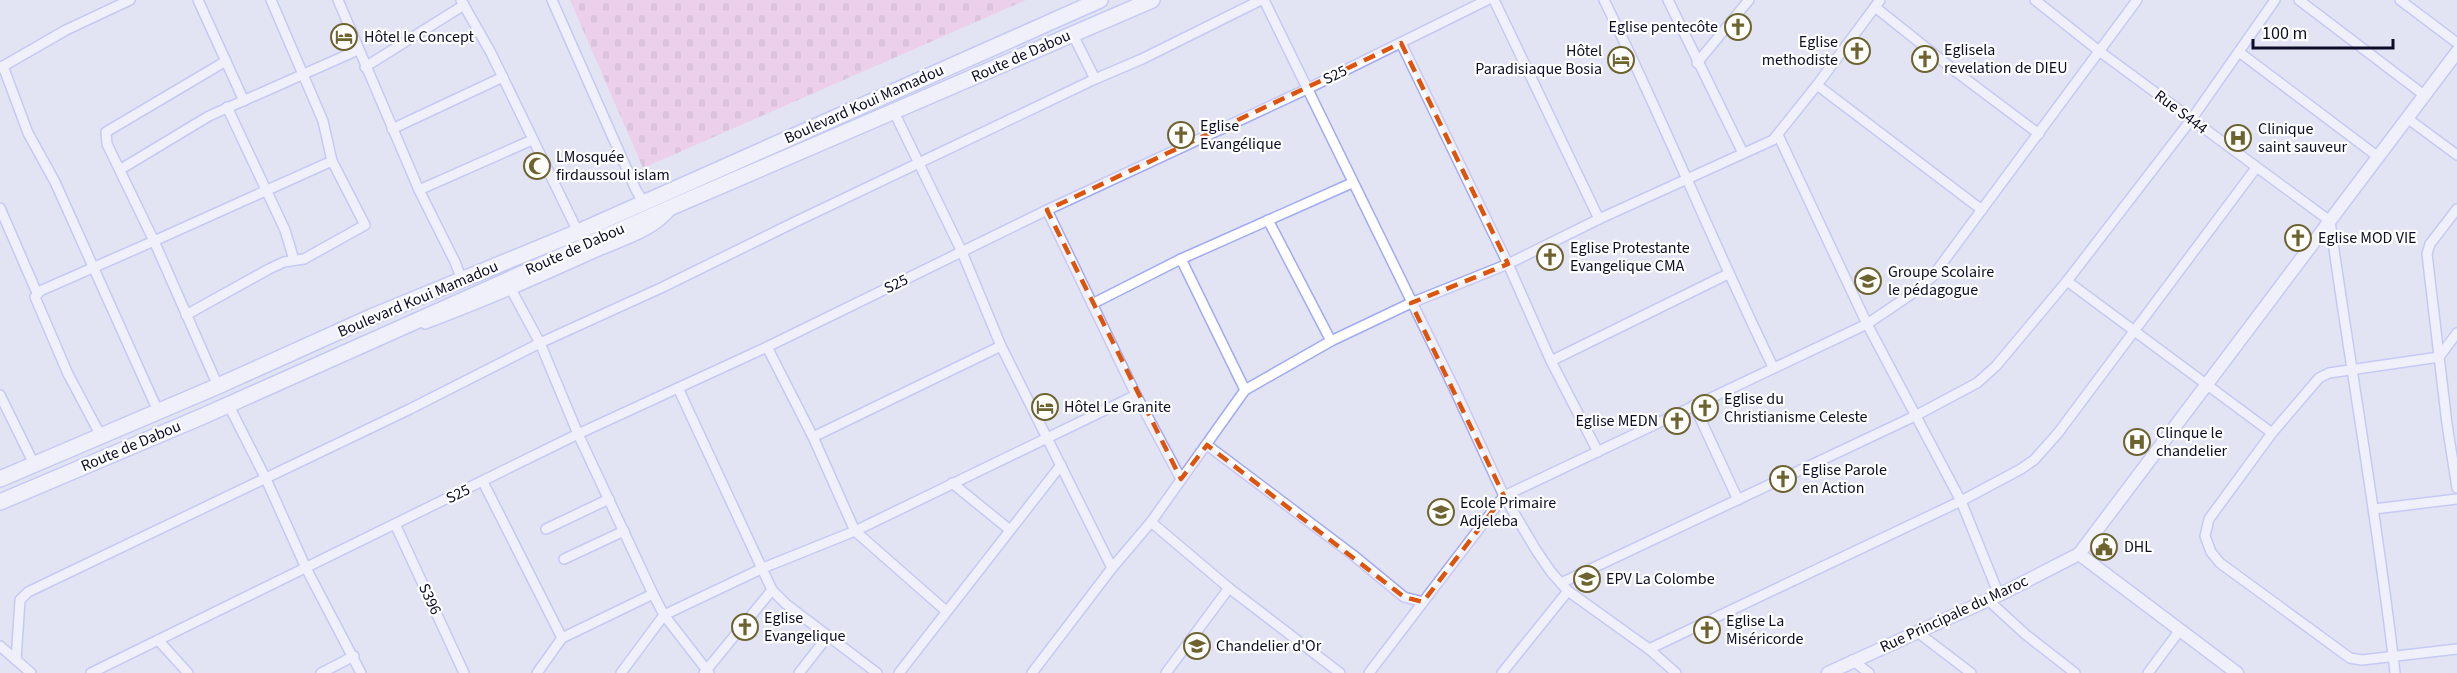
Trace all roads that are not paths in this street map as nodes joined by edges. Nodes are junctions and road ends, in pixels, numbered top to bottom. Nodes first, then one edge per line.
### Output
1 (130, 0) edge
2 (272, 0) edge
3 (552, 0) edge
4 (1100, 0) edge
5 (1152, 0) edge
6 (1262, 0) edge
7 (1487, 0) edge
8 (1494, 0) edge
9 (1604, 0) edge
10 (1668, 0) edge
11 (2035, 0) edge
12 (2137, 0) edge
13 (2275, 0) edge
14 (2299, 0) edge
15 (2400, 0) edge
16 (200, 1) edge
17 (342, 1) edge
18 (1746, 1) edge
19 (463, 2) edge
20 (1877, 3) edge
21 (1072, 33) junction
22 (1401, 43) junction
23 (2457, 43) edge
24 (358, 50) junction
25 (2099, 51) junction
26 (2239, 52) junction
27 (2457, 52) edge
28 (226, 61) junction
29 (1697, 63) junction
30 (1, 67) edge
31 (365, 67) junction
32 (301, 74) junction
33 (503, 77) junction
34 (1095, 79) junction
35 (1817, 85) junction
36 (1307, 89) junction
37 (2424, 95) junction
38 (244, 101) junction
39 (227, 107) junction
40 (894, 112) junction
41 (2407, 118) junction
42 (2192, 120) junction
43 (392, 129) junction
44 (2039, 134) junction
45 (1778, 135) junction
46 (532, 140) junction
47 (1743, 153) junction
48 (2457, 155) edge
49 (2377, 156) junction
50 (332, 161) junction
51 (919, 164) junction
52 (2256, 168) junction
53 (121, 169) junction
54 (1688, 178) junction
55 (1352, 183) junction
56 (419, 190) junction
57 (265, 192) junction
58 (643, 201) junction
59 (674, 206) junction
60 (0, 208) edge
61 (2457, 209) edge
62 (1047, 210) junction
63 (1982, 210) junction
64 (1599, 219) junction
65 (1268, 220) junction
66 (2330, 221) junction
67 (578, 232) junction
68 (154, 241) junction
69 (962, 252) junction
70 (1181, 259) junction
71 (294, 260) junction
72 (1508, 264) junction
73 (92, 267) junction
74 (1728, 274) junction
75 (462, 280) junction
76 (2067, 281) junction
77 (512, 291) junction
78 (37, 293) junction
79 (1412, 303) junction
80 (1092, 304) junction
81 (186, 315) junction
82 (1867, 324) junction
83 (396, 328) junction
84 (2134, 330) junction
85 (2457, 333) edge
86 (1331, 341) junction
87 (540, 343) junction
88 (1001, 346) junction
89 (767, 347) junction
90 (2439, 357) junction
91 (1551, 361) junction
92 (1773, 367) junction
93 (2351, 370) junction
94 (2208, 384) junction
95 (218, 386) junction
96 (678, 388) junction
97 (1245, 390) junction
98 (0, 394) edge
99 (1136, 395) junction
100 (228, 404) junction
101 (1694, 405) junction
102 (159, 411) junction
103 (1915, 416) junction
104 (2457, 422) edge
105 (2447, 424) junction
106 (2272, 433) junction
107 (578, 434) junction
108 (101, 436) junction
109 (813, 437) junction
110 (1046, 437) junction
111 (1207, 445) junction
112 (1598, 452) junction
113 (34, 464) junction
114 (1061, 465) junction
115 (265, 477) junction
116 (0, 479) edge
117 (1180, 479) junction
118 (483, 482) junction
119 (952, 483) junction
120 (2457, 488) edge
121 (1504, 496) junction
122 (2457, 499) edge
123 (609, 500) junction
124 (1738, 500) junction
125 (1960, 501) junction
126 (0, 502) edge
127 (2374, 509) junction
128 (1151, 522) junction
129 (395, 524) junction
130 (546, 528) dead end
131 (1010, 530) junction
132 (624, 531) junction
133 (855, 531) junction
134 (2079, 554) junction
135 (564, 559) dead end
136 (306, 568) junction
137 (763, 568) junction
138 (1112, 568) junction
139 (1564, 587) junction
140 (1229, 588) junction
141 (772, 590) junction
142 (653, 594) junction
143 (1994, 597) junction
144 (1423, 602) junction
145 (945, 611) junction
146 (664, 615) junction
147 (2180, 630) junction
148 (1916, 631) junction
149 (828, 636) junction
150 (562, 638) junction
151 (158, 640) junction
152 (0, 646) edge
153 (1648, 649) junction
154 (2457, 649) edge
155 (354, 656) junction
156 (2393, 657) junction
157 (16, 660) junction
158 (1852, 660) junction
159 (1171, 671) edge
160 (706, 672) edge
161 (31, 673) edge
162 (91, 673) edge
163 (188, 673) edge
164 (321, 673) edge
165 (361, 673) edge
166 (464, 673) edge
167 (537, 673) edge
168 (621, 673) edge
169 (799, 673) edge
170 (877, 673) edge
171 (899, 673) edge
172 (1032, 673) edge
173 (1340, 673) edge
174 (1369, 673) edge
175 (1502, 673) edge
176 (1676, 673) edge
177 (1828, 673) edge
178 (1869, 673) edge
179 (1971, 673) edge
180 (2075, 673) edge
181 (2148, 673) edge
182 (2236, 673) edge
183 (2395, 673) edge

1 - 30 street
2 - 32 street
3 - 58 street
4 - 58 main road, Boulevard Koui Mamadou
5 - 21 main road, Route de Dabou
6 - 34 street
6 - 36 street
7 - 22 street, S25
8 - 64 street
9 - 54 street
10 - 29 street
11 - 25 street, Rue S444
12 - 25 street
13 - 26 street
14 - 37 street
15 - 23 street
16 - 28 street
17 - 24 street
18 - 29 street
19 - 31 street
19 - 33 street
20 - 35 street
20 - 44 street
21 - 34 street
21 - 40 main road, Route de Dabou
22 - 36 street, S25
22 - 72 street
24 - 31 street
24 - 32 street
25 - 42 street, Rue S444
25 - 44 street
26 - 42 street
26 - 49 street
27 - 37 street
28 - 38 street
28 - 53 street
29 - 47 street
30 - 73 street
31 - 43 street
32 - 38 street
32 - 50 street
33 - 43 street
33 - 46 street
34 - 51 street
35 - 45 street
35 - 63 street
36 - 55 street
36 - 62 street, S25
37 - 41 street
38 - 39 street
39 - 53 street
39 - 57 street
40 - 51 street
40 - 59 main road, Route de Dabou
41 - 48 street
41 - 49 street
42 - 52 street, Rue S444
42 - 76 street
43 - 56 street
44 - 63 street
45 - 47 street
45 - 82 street
46 - 56 street
46 - 67 street
47 - 54 street
49 - 66 street
50 - 57 street
50 - 71 street
51 - 69 street
51 - 87 street
52 - 66 street, Rue S444
52 - 84 street
53 - 68 street
54 - 64 street
54 - 74 street
55 - 65 street
55 - 79 street
56 - 75 street
57 - 68 street
57 - 71 street
58 - 67 main road, Boulevard Koui Mamadou
59 - 77 street
59 - 83 main road, Route de Dabou
60 - 78 street
61 - 90 street
62 - 69 street, S25
62 - 80 street
63 - 82 street
64 - 72 street
65 - 70 street
65 - 86 street
66 - 93 street
66 - 94 street
67 - 75 main road, Boulevard Koui Mamadou
68 - 73 street
68 - 81 street
69 - 88 street
69 - 89 street, S25
70 - 80 street
70 - 97 street
71 - 81 street
72 - 79 street
72 - 91 street
73 - 78 street
73 - 102 street
74 - 91 street
74 - 92 street
75 - 95 main road, Boulevard Koui Mamadou
76 - 84 street
76 - 103 street
77 - 83 street
77 - 87 street
78 - 108 street
79 - 86 street
79 - 121 street
80 - 99 street
81 - 95 street
82 - 92 street
82 - 103 street
83 - 100 main road, Route de Dabou
84 - 94 street
84 - 125 street
85 - 90 street
86 - 97 street
87 - 107 street
87 - 115 street
88 - 109 street
88 - 110 street
89 - 96 street, S25
89 - 109 street
90 - 93 street
90 - 105 street
91 - 112 street
92 - 101 street
93 - 106 street
93 - 127 street
94 - 106 street
94 - 134 street
95 - 102 main road, Boulevard Koui Mamadou
96 - 107 street, S25
96 - 137 street
97 - 111 street
98 - 113 street
99 - 110 street
99 - 117 street
100 - 115 street
100 - 126 main road, Route de Dabou
101 - 112 street
101 - 124 street
102 - 108 main road, Boulevard Koui Mamadou
103 - 124 street
103 - 125 street
104 - 105 street
105 - 120 street
106 - 156 street
107 - 118 street, S25
107 - 123 street
108 - 113 main road, Boulevard Koui Mamadou
109 - 133 street
110 - 114 street
110 - 119 street
111 - 117 street
111 - 144 street
112 - 121 street
113 - 116 main road, Boulevard Koui Mamadou
114 - 131 street
114 - 138 street
115 - 136 street
115 - 157 street
117 - 128 street
118 - 129 street, S25
118 - 150 street
119 - 131 street
119 - 133 street
121 - 139 street
121 - 144 street
122 - 127 street
123 - 130 street
123 - 132 street
124 - 139 street
125 - 143 street
125 - 153 street
127 - 156 street
128 - 138 street
128 - 140 street
129 - 136 street, S25
129 - 166 street, S396
131 - 145 street
132 - 135 street
132 - 142 street
133 - 137 street
133 - 145 street
134 - 143 street, Rue Principale du Maroc
134 - 147 street
136 - 151 street, S25
136 - 155 street
137 - 141 street
137 - 146 street
138 - 172 street
139 - 153 street
139 - 175 street
140 - 159 street
140 - 173 street
141 - 149 street
141 - 160 street
142 - 146 street
142 - 150 street
143 - 148 street, Rue Principale du Maroc
143 - 180 street
144 - 174 street
145 - 171 street
146 - 160 street
146 - 168 street
147 - 181 street
147 - 182 street
148 - 158 street, Rue Principale du Maroc
148 - 179 street
149 - 169 street
149 - 170 street
150 - 167 street
151 - 162 street, S25
151 - 163 street
152 - 157 street
153 - 176 street
154 - 156 street
155 - 164 street
155 - 165 street
156 - 183 street
157 - 161 street
158 - 177 street, Rue Principale du Maroc
158 - 178 street

